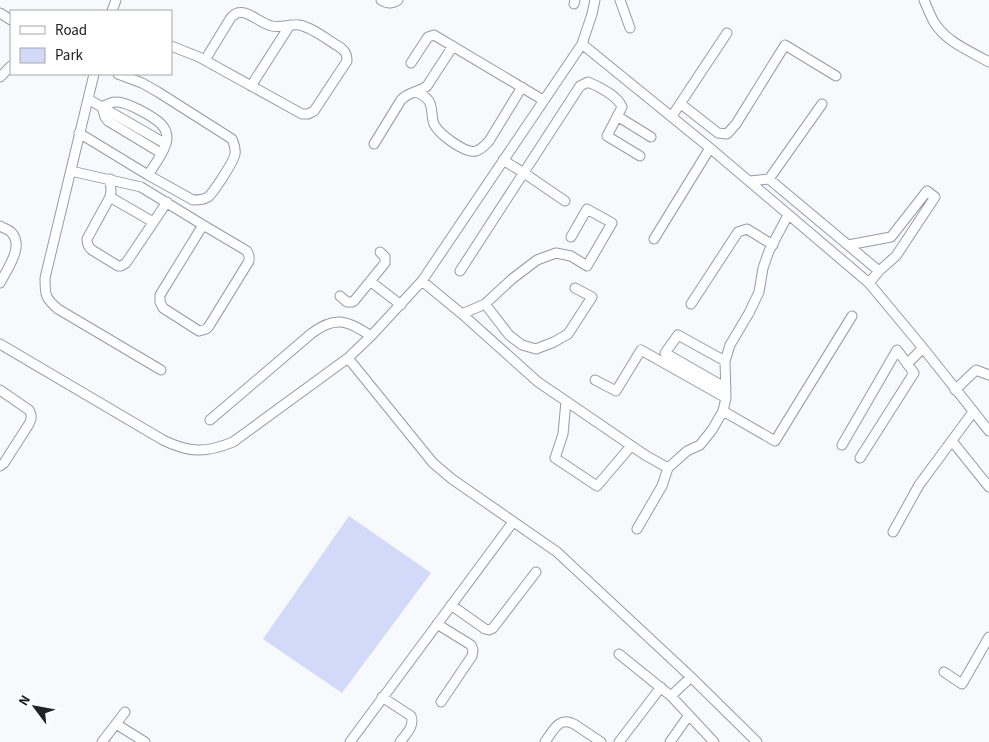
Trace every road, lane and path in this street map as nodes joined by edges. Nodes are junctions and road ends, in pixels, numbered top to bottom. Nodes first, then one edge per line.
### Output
1 (381, 0) edge
2 (398, 0) edge
3 (595, 0) edge
4 (620, 0) edge
5 (924, 0) edge
6 (290, 24) junction
7 (630, 28) dead end
8 (727, 32) dead end
9 (582, 44) junction
10 (172, 46) edge
11 (453, 46) junction
12 (205, 60) junction
13 (989, 62) edge
14 (411, 63) dead end
15 (10, 67) edge
16 (94, 75) edge
17 (121, 75) edge
18 (0, 76) edge
19 (836, 76) dead end
20 (251, 86) junction
21 (522, 87) junction
22 (416, 92) junction
23 (88, 100) junction
24 (543, 100) junction
25 (681, 104) junction
26 (822, 104) dead end
27 (102, 107) junction
28 (617, 116) junction
29 (672, 116) junction
30 (79, 133) junction
31 (651, 137) dead end
32 (166, 144) junction
33 (374, 144) dead end
34 (710, 148) junction
35 (161, 153) junction
36 (640, 156) dead end
37 (503, 160) junction
38 (71, 171) junction
39 (524, 173) junction
40 (148, 176) junction
41 (110, 179) junction
42 (770, 179) junction
43 (750, 181) junction
44 (110, 197) junction
45 (565, 201) dead end
46 (167, 202) junction
47 (788, 215) junction
48 (153, 222) junction
49 (203, 225) junction
50 (0, 226) edge
51 (571, 237) dead end
52 (654, 239) dead end
53 (773, 245) junction
54 (848, 245) junction
55 (380, 252) dead end
56 (460, 271) dead end
57 (879, 271) junction
58 (370, 281) junction
59 (422, 281) junction
60 (0, 283) edge
61 (869, 283) junction
62 (575, 288) dead end
63 (340, 296) dead end
64 (401, 304) junction
65 (485, 304) junction
66 (691, 304) dead end
67 (462, 314) junction
68 (852, 316) dead end
69 (371, 336) junction
70 (0, 344) edge
71 (923, 348) junction
72 (348, 358) junction
73 (725, 361) junction
74 (907, 364) junction
75 (161, 370) dead end
76 (989, 375) edge
77 (595, 380) dead end
78 (0, 390) edge
79 (955, 390) junction
80 (726, 393) junction
81 (566, 401) junction
82 (723, 411) junction
83 (973, 412) junction
84 (210, 420) dead end
85 (989, 432) edge
86 (952, 441) junction
87 (842, 445) dead end
88 (631, 446) junction
89 (860, 458) dead end
90 (0, 466) edge
91 (668, 468) junction
92 (989, 487) edge
93 (513, 522) junction
94 (637, 529) dead end
95 (893, 532) dead end
96 (536, 572) dead end
97 (451, 605) junction
98 (437, 624) junction
99 (989, 637) edge
100 (619, 654) dead end
101 (944, 672) dead end
102 (691, 677) junction
103 (660, 687) junction
104 (671, 696) junction
105 (382, 698) junction
106 (441, 702) dead end
107 (125, 712) dead end
108 (689, 715) junction
109 (116, 724) junction
110 (102, 742) edge
111 (146, 742) edge
112 (350, 742) edge
113 (400, 742) edge
114 (545, 742) edge
115 (601, 742) edge
116 (620, 742) edge
117 (670, 742) edge
118 (714, 742) edge
119 (757, 742) edge

1 - 2 lane
3 - 9 lane
4 - 7 lane
5 - 13 lane
6 - 12 lane
6 - 20 lane
6 - 20 lane
8 - 25 lane
9 - 24 lane
9 - 29 lane
10 - 12 lane
11 - 14 lane
11 - 21 lane
11 - 22 lane
12 - 20 lane
15 - 18 lane
16 - 23 lane
17 - 40 lane
19 - 25 lane
21 - 22 lane
21 - 24 lane
22 - 33 lane
23 - 27 lane
23 - 30 lane
24 - 37 lane
25 - 29 lane
26 - 42 lane
27 - 32 lane
27 - 32 lane
27 - 35 lane
28 - 31 lane
28 - 36 lane
28 - 39 lane
29 - 34 lane
30 - 38 lane
30 - 40 lane
32 - 35 lane
34 - 43 lane
34 - 52 lane
35 - 40 lane
37 - 39 lane
37 - 59 lane
38 - 41 lane
38 - 75 lane
39 - 45 lane
39 - 56 lane
41 - 44 lane
41 - 46 lane
42 - 43 lane
42 - 54 lane
43 - 47 lane
44 - 48 lane
44 - 48 lane
46 - 48 lane
46 - 49 lane
47 - 53 lane
47 - 61 lane
49 - 49 lane
50 - 60 lane
51 - 65 lane
53 - 66 lane
53 - 73 lane
54 - 57 lane
54 - 57 lane
55 - 58 lane
57 - 61 lane
58 - 63 lane
58 - 64 lane
59 - 64 lane
59 - 67 lane
61 - 71 lane
62 - 65 lane
64 - 69 lane
65 - 67 lane
67 - 81 lane
68 - 82 lane
69 - 72 lane
69 - 84 lane
70 - 72 lane
71 - 74 lane
71 - 79 lane
72 - 93 lane
73 - 80 lane
73 - 80 lane
74 - 87 lane
74 - 89 lane
76 - 79 lane
77 - 80 lane
78 - 90 lane
79 - 83 lane
80 - 82 lane
81 - 88 lane
81 - 88 lane
82 - 91 lane
83 - 85 lane
83 - 86 lane
86 - 92 lane
86 - 95 lane
88 - 91 lane
91 - 94 lane
93 - 97 lane
93 - 102 lane
96 - 97 lane
97 - 98 lane
98 - 105 lane
98 - 106 lane
99 - 101 lane
100 - 103 lane
102 - 104 lane
102 - 119 lane
103 - 104 lane
103 - 116 lane
104 - 108 lane
105 - 112 lane
105 - 113 lane
107 - 109 lane
108 - 117 lane
108 - 118 lane
109 - 110 lane
109 - 111 lane
114 - 115 lane

